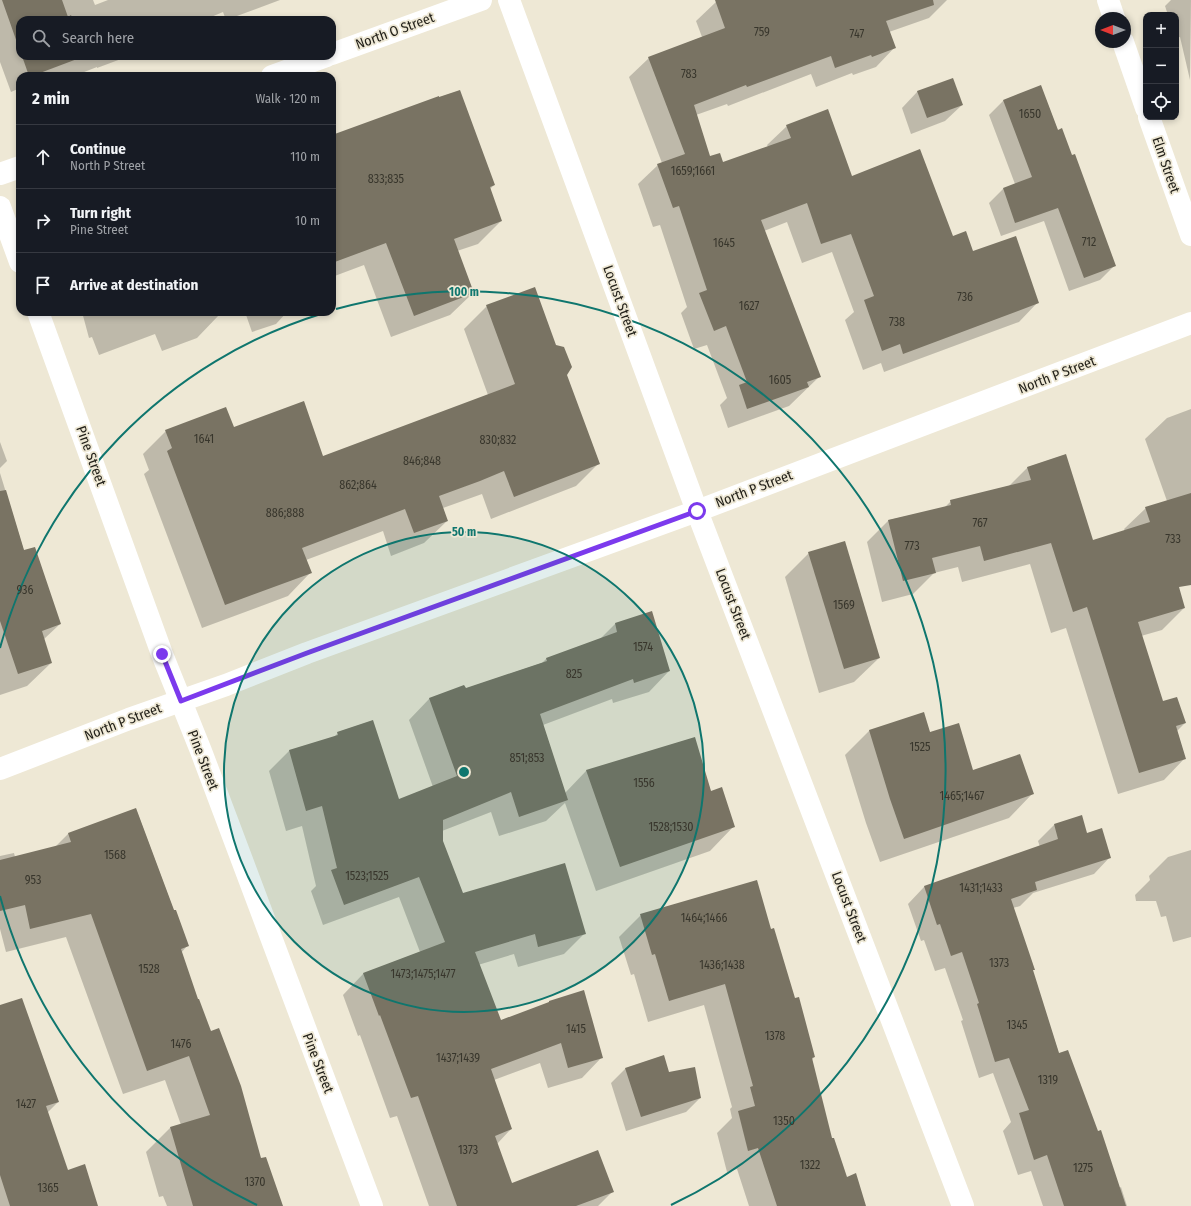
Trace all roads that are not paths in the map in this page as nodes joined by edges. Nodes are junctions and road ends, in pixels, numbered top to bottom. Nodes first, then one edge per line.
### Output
1 (481, 0) edge
2 (509, 0) edge
3 (1108, 0) edge
4 (1112, 12) edge
5 (1125, 48) edge
6 (336, 53) edge
7 (316, 60) edge
8 (283, 72) edge
9 (1143, 99) edge
10 (1150, 120) edge
11 (16, 168) edge
12 (0, 174) edge
13 (0, 207) edge
14 (1191, 235) edge
15 (16, 251) edge
16 (39, 316) edge
17 (1191, 323) edge
18 (697, 511) junction
19 (181, 701) junction
20 (0, 769) edge
21 (372, 1206) edge
22 (964, 1206) edge

1 - 6 street, North O Street
2 - 18 street, Locust Street
3 - 4 street
5 - 9 street
7 - 8 street
10 - 14 street, Elm Street
11 - 12 street
13 - 15 street
16 - 19 street, Pine Street
17 - 18 street, North P Street
18 - 19 street, North P Street
18 - 22 street, Locust Street
19 - 20 street, North P Street
19 - 21 street, Pine Street

